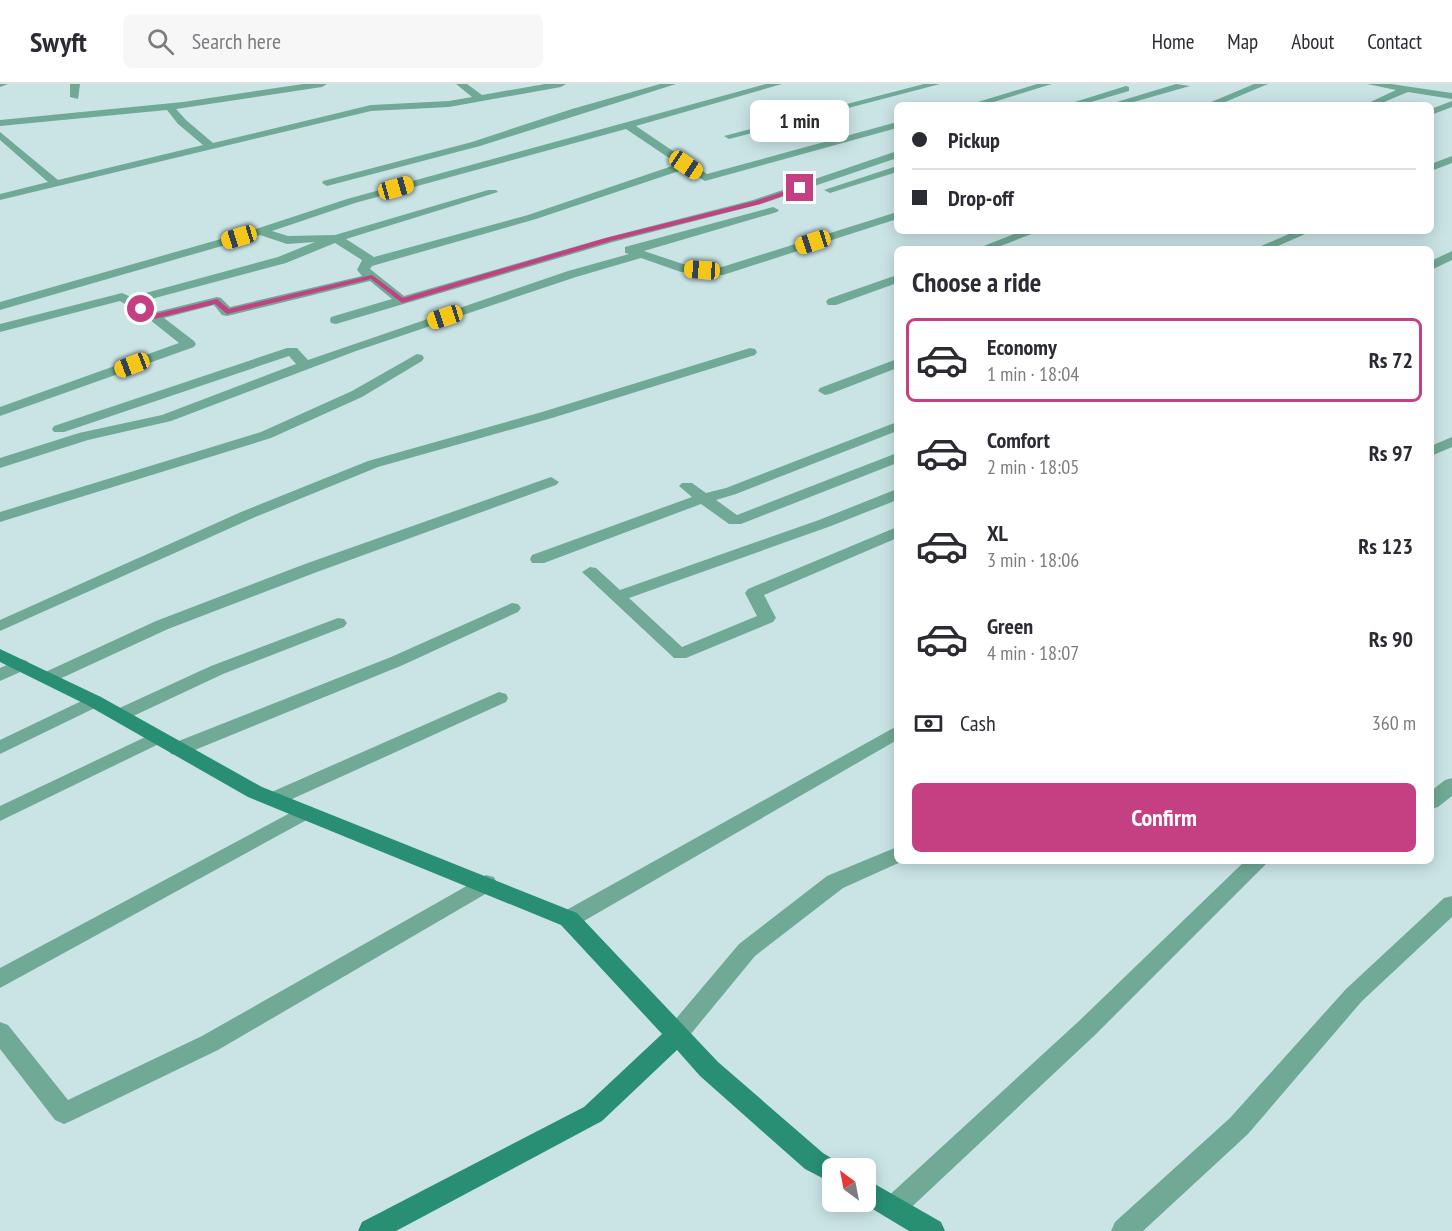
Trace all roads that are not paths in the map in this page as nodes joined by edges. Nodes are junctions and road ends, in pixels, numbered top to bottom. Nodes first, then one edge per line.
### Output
1 (75, 84) edge
2 (322, 84) edge
3 (461, 84) edge
4 (561, 84) edge
5 (671, 84) edge
6 (777, 84) edge
7 (935, 84) edge
8 (1047, 84) edge
9 (1142, 84) edge
10 (1181, 84) edge
11 (1263, 84) edge
12 (1371, 84) edge
13 (229, 89) dead end
14 (1405, 90) junction
15 (1452, 96) edge
16 (75, 97) dead end
17 (237, 98) junction
18 (480, 98) junction
19 (984, 102) edge
20 (1080, 102) edge
21 (1124, 102) edge
22 (1217, 102) edge
23 (1376, 102) edge
24 (1452, 104) edge
25 (170, 107) junction
26 (1434, 111) edge
27 (354, 112) junction
28 (265, 122) dead end
29 (0, 123) edge
30 (626, 124) junction
31 (894, 126) edge
32 (0, 135) edge
33 (729, 136) dead end
34 (210, 146) junction
35 (894, 155) edge
36 (1452, 159) edge
37 (686, 165) junction
38 (1434, 167) edge
39 (894, 170) edge
40 (55, 183) junction
41 (327, 183) dead end
42 (492, 192) dead end
43 (820, 194) dead end
44 (0, 197) edge
45 (787, 205) dead end
46 (894, 216) edge
47 (260, 231) junction
48 (1024, 234) edge
49 (1298, 234) edge
50 (336, 238) junction
51 (609, 240) junction
52 (990, 246) edge
53 (1268, 246) edge
54 (636, 253) junction
55 (1452, 255) edge
56 (367, 262) junction
57 (1434, 264) edge
58 (372, 277) junction
59 (894, 280) edge
60 (129, 301) junction
61 (402, 301) junction
62 (832, 302) dead end
63 (0, 306) edge
64 (154, 316) junction
65 (336, 320) dead end
66 (0, 328) edge
67 (750, 352) dead end
68 (417, 358) dead end
69 (894, 364) edge
70 (305, 365) junction
71 (825, 391) dead end
72 (0, 412) edge
73 (894, 427) edge
74 (59, 429) dead end
75 (1452, 441) edge
76 (1434, 450) edge
77 (894, 459) edge
78 (0, 463) edge
79 (551, 482) dead end
80 (687, 486) dead end
81 (894, 495) edge
82 (703, 498) junction
83 (0, 517) edge
84 (894, 532) edge
85 (538, 559) dead end
86 (590, 572) dead end
87 (617, 597) junction
88 (512, 608) dead end
89 (338, 622) dead end
90 (0, 626) edge
91 (0, 655) edge
92 (21, 665) junction
93 (0, 675) edge
94 (47, 678) junction
95 (498, 698) dead end
96 (94, 701) junction
97 (120, 715) junction
98 (894, 734) edge
99 (158, 737) junction
100 (0, 748) edge
101 (178, 748) junction
102 (1452, 785) edge
103 (274, 799) junction
104 (1434, 800) edge
105 (305, 812) junction
106 (0, 814) edge
107 (894, 856) edge
108 (1255, 864) edge
109 (486, 884) junction
110 (1452, 904) edge
111 (568, 919) junction
112 (0, 978) edge
113 (0, 1032) edge
114 (677, 1035) junction
115 (822, 1166) edge
116 (876, 1197) edge
117 (893, 1208) junction
118 (371, 1231) edge
119 (932, 1231) edge
120 (1124, 1231) edge

1 - 16 street
2 - 17 street
3 - 18 street
4 - 18 street
5 - 41 street
6 - 30 street
7 - 33 street
8 - 19 street
9 - 20 street
10 - 21 street
11 - 22 street
12 - 14 street
13 - 17 street
14 - 15 street
14 - 23 street
17 - 25 street
18 - 27 street
24 - 26 street
25 - 29 street
25 - 34 street
27 - 28 street
27 - 34 street
30 - 37 street
30 - 47 street
31 - 37 street
32 - 40 street
34 - 40 street
35 - 51 street
36 - 38 street
37 - 56 street
39 - 43 street
40 - 44 street
42 - 50 street
45 - 54 street
46 - 54 street
47 - 50 street
47 - 63 street
48 - 52 street
49 - 53 street
50 - 56 street
50 - 60 street
51 - 54 street
51 - 61 street
54 - 70 street
55 - 57 street
56 - 58 street
58 - 61 street
58 - 64 street
59 - 62 street
60 - 64 street
60 - 66 street
61 - 65 street
64 - 72 street
67 - 90 street
68 - 83 street
69 - 71 street
70 - 74 street
70 - 78 street
73 - 82 street
75 - 76 street
77 - 82 street
79 - 94 street
80 - 82 street
81 - 87 street
82 - 85 street
84 - 87 street
86 - 87 street
88 - 101 street
89 - 97 street
91 - 92 street
92 - 93 street
92 - 94 street
94 - 96 street
95 - 103 street
96 - 97 street
96 - 100 street
97 - 99 street
98 - 111 street
99 - 101 street
99 - 106 street
101 - 103 street
102 - 104 street
103 - 105 street
105 - 109 street
105 - 112 street
107 - 114 street
108 - 117 street
109 - 111 street
109 - 113 street
110 - 120 street
111 - 114 street
114 - 115 street
114 - 118 street
116 - 117 street
117 - 119 street

